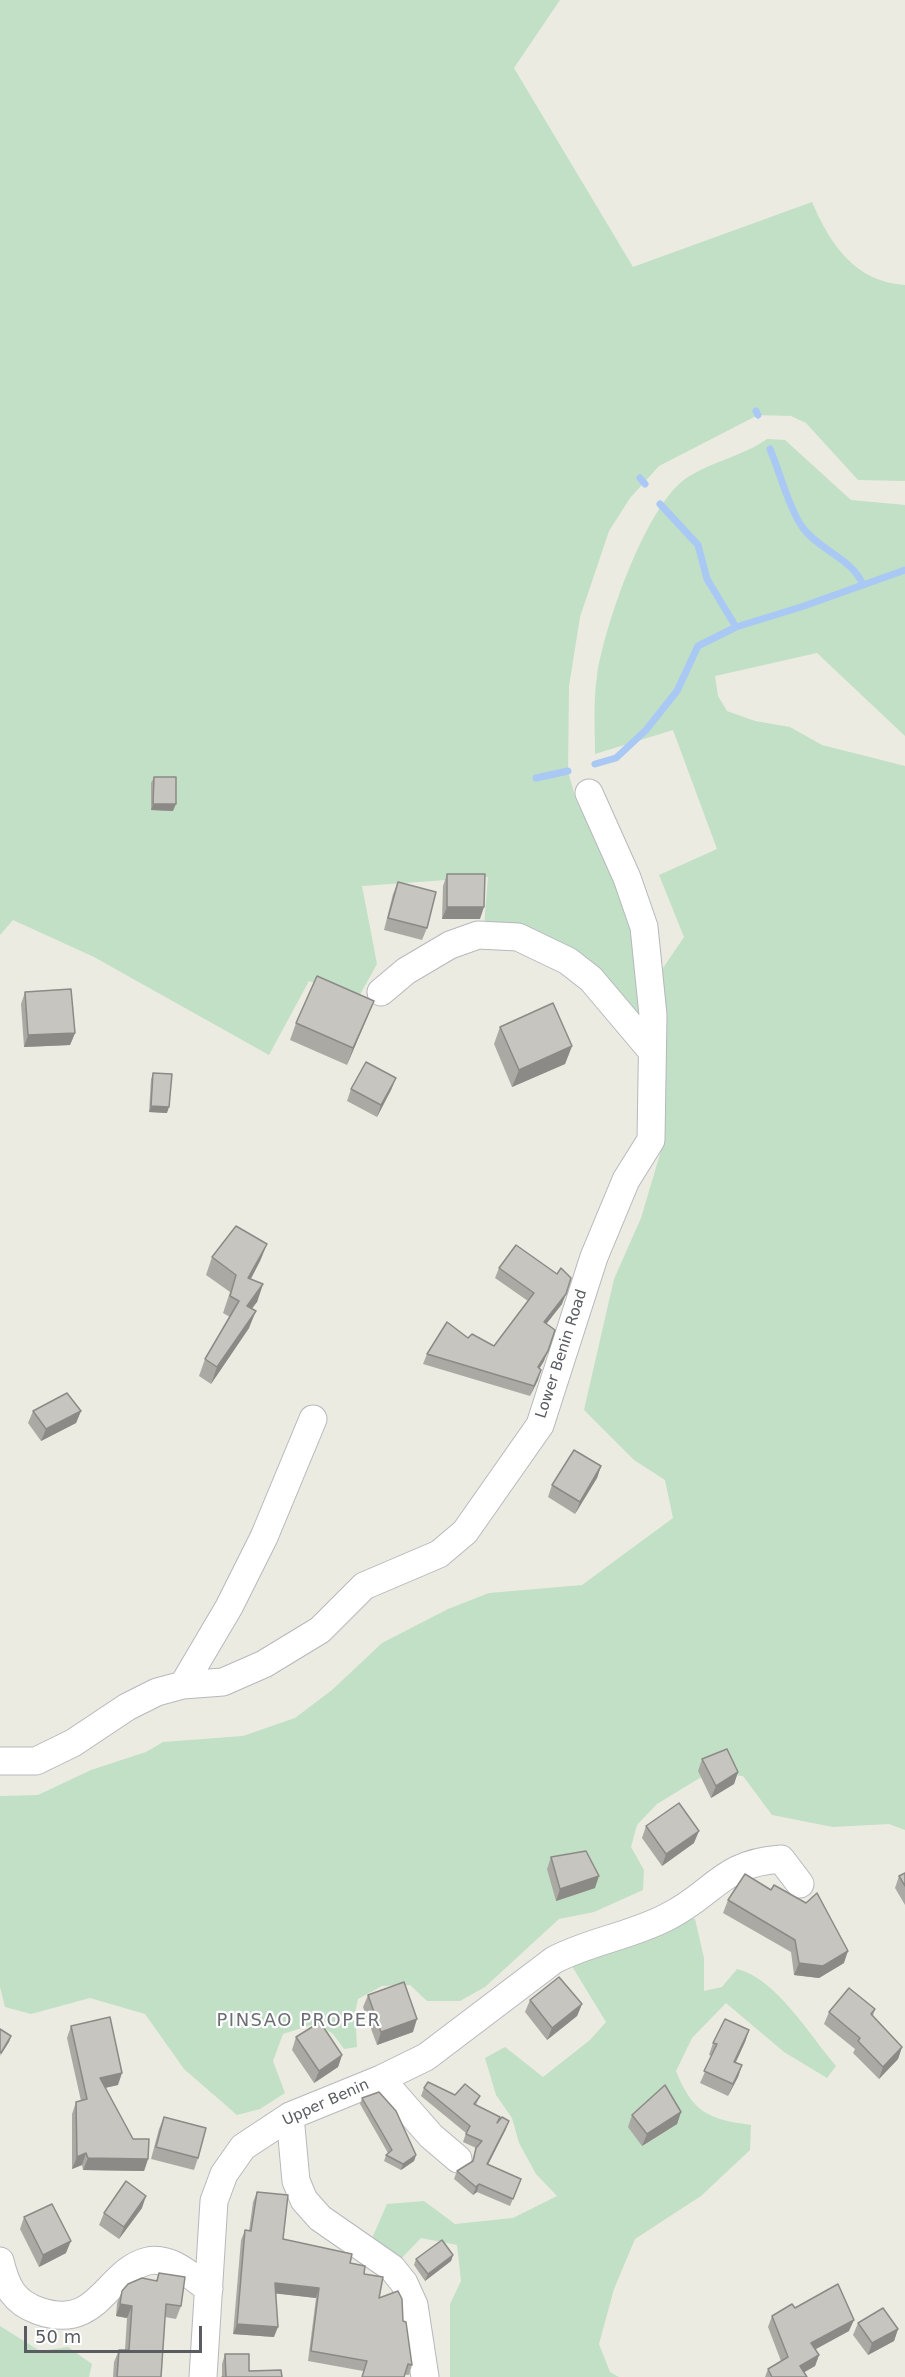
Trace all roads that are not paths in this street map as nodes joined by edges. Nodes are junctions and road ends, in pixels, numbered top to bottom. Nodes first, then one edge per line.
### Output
1 (589, 792) dead end
2 (381, 992) dead end
3 (651, 1050) junction
4 (313, 1419) dead end
5 (183, 1685) junction
6 (0, 1761) edge
7 (800, 1884) dead end
8 (381, 2079) junction
9 (290, 2116) junction
10 (458, 2159) dead end
11 (0, 2261) edge
12 (209, 2289) junction
13 (203, 2377) edge
14 (425, 2377) edge

1 - 3 street, Lower Benin Road
2 - 3 street
3 - 5 street, Lower Benin Road
4 - 5 street
5 - 6 street, Lower Benin Road
7 - 8 street, Upper Benin
8 - 9 street, Upper Benin
8 - 10 street
9 - 12 street, Upper Benin
9 - 14 street
11 - 12 street
12 - 13 street, Upper Benin

